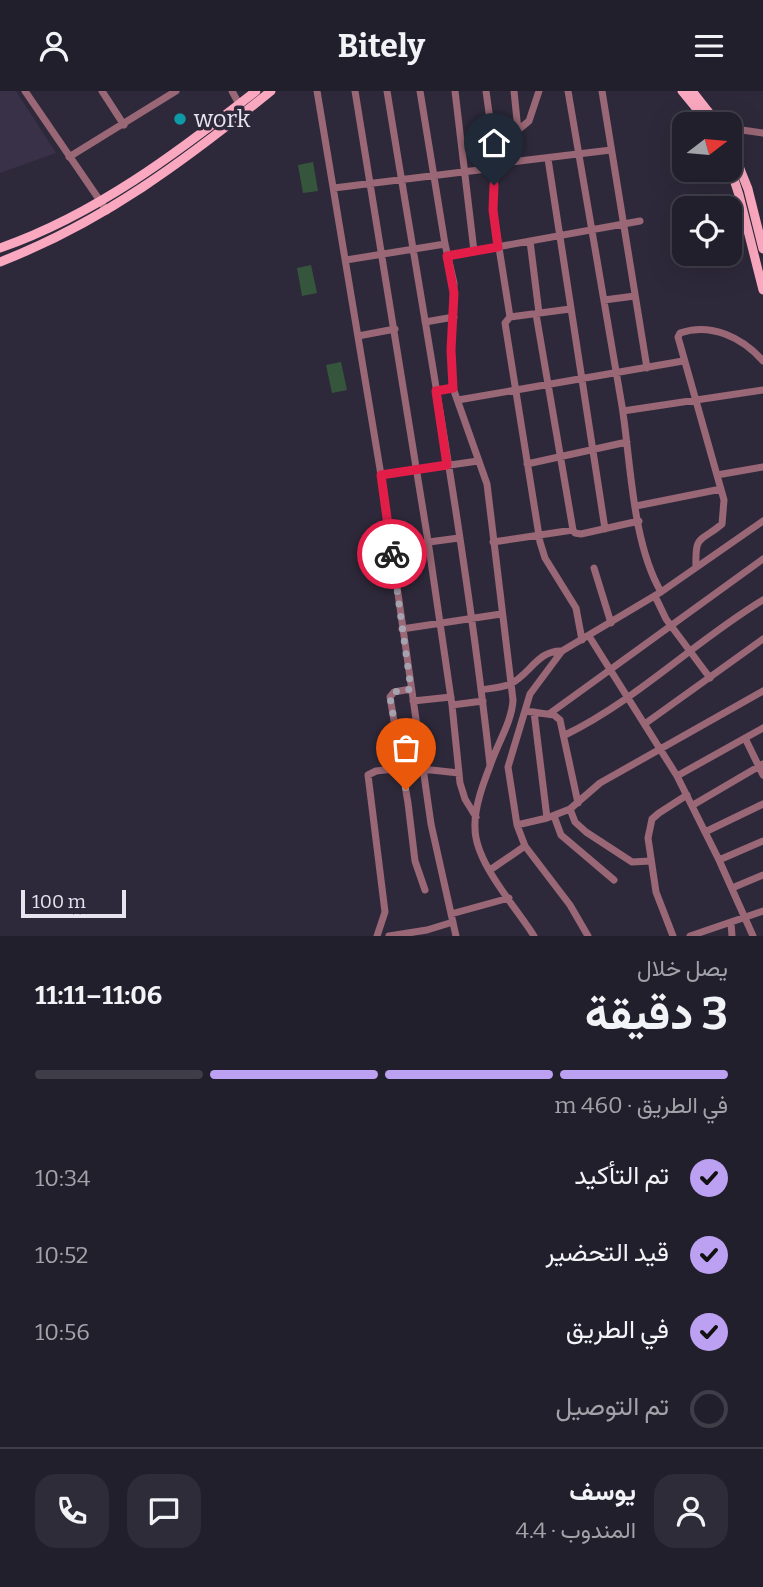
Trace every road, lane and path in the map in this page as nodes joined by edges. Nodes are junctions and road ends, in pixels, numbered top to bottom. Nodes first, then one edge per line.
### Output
1 (25, 91) edge
2 (102, 91) edge
3 (176, 91) edge
4 (232, 91) edge
5 (256, 91) edge
6 (271, 91) edge
7 (317, 91) edge
8 (355, 91) edge
9 (387, 91) edge
10 (420, 91) edge
11 (455, 91) edge
12 (486, 91) edge
13 (514, 91) edge
14 (539, 91) edge
15 (568, 91) edge
16 (602, 91) edge
17 (682, 91) edge
18 (692, 91) edge
19 (239, 104) junction
20 (699, 112) edge
21 (709, 112) edge
22 (124, 125) junction
23 (518, 130) junction
24 (742, 130) edge
25 (763, 133) edge
26 (611, 151) junction
27 (579, 154) junction
28 (69, 157) junction
29 (548, 159) junction
30 (495, 168) junction
31 (465, 171) junction
32 (742, 172) edge
33 (433, 175) junction
34 (401, 180) junction
35 (735, 182) edge
36 (370, 183) junction
37 (334, 188) junction
38 (100, 201) junction
39 (107, 211) junction
40 (755, 211) junction
41 (744, 213) junction
42 (640, 221) dead end
43 (623, 223) junction
44 (591, 229) junction
45 (560, 235) junction
46 (530, 241) junction
47 (445, 244) junction
48 (498, 247) junction
49 (0, 248) edge
50 (763, 249) edge
51 (414, 250) junction
52 (474, 251) junction
53 (382, 255) junction
54 (447, 256) junction
55 (346, 260) junction
56 (0, 262) edge
57 (763, 290) edge
58 (635, 296) junction
59 (604, 300) junction
60 (570, 309) junction
61 (537, 314) junction
62 (454, 317) junction
63 (510, 317) junction
64 (425, 322) junction
65 (395, 329) junction
66 (358, 336) junction
67 (683, 361) junction
68 (763, 361) edge
69 (647, 368) junction
70 (617, 374) junction
71 (582, 380) junction
72 (548, 386) junction
73 (453, 388) junction
74 (763, 390) edge
75 (436, 391) junction
76 (514, 391) junction
77 (458, 400) junction
78 (694, 400) junction
79 (623, 411) junction
80 (627, 442) junction
81 (593, 450) junction
82 (561, 457) junction
83 (478, 461) junction
84 (527, 464) junction
85 (447, 465) junction
86 (763, 467) edge
87 (417, 469) junction
88 (381, 475) junction
89 (717, 475) junction
90 (721, 489) junction
91 (636, 506) junction
92 (639, 521) junction
93 (763, 521) edge
94 (606, 529) junction
95 (573, 530) junction
96 (539, 535) junction
97 (459, 538) junction
98 (428, 541) junction
99 (493, 542) junction
100 (391, 547) junction
101 (763, 559) edge
102 (696, 567) junction
103 (594, 568) dead end
104 (659, 594) junction
105 (763, 600) edge
106 (502, 614) junction
107 (471, 619) junction
108 (611, 622) junction
109 (440, 624) junction
110 (671, 625) junction
111 (402, 629) junction
112 (586, 638) junction
113 (763, 639) edge
114 (690, 649) junction
115 (562, 651) junction
116 (610, 669) junction
117 (710, 678) junction
118 (511, 684) junction
119 (411, 689) junction
120 (481, 690) junction
121 (763, 691) edge
122 (629, 696) junction
123 (413, 701) junction
124 (451, 701) junction
125 (483, 701) junction
126 (525, 711) junction
127 (534, 712) junction
128 (550, 714) junction
129 (646, 723) junction
130 (763, 728) edge
131 (565, 735) junction
132 (745, 738) junction
133 (662, 748) junction
134 (490, 766) junction
135 (422, 767) junction
136 (402, 768) junction
137 (762, 768) edge
138 (459, 773) junction
139 (677, 776) junction
140 (687, 795) junction
141 (579, 803) junction
142 (763, 804) edge
143 (693, 805) junction
144 (570, 809) junction
145 (476, 817) junction
146 (550, 817) junction
147 (517, 825) junction
148 (705, 832) junction
149 (763, 841) edge
150 (525, 846) junction
151 (719, 860) junction
152 (650, 861) junction
153 (490, 870) junction
154 (763, 876) edge
155 (614, 880) dead end
156 (732, 888) junction
157 (425, 890) dead end
158 (509, 898) junction
159 (763, 911) edge
160 (452, 918) junction
161 (746, 918) junction
162 (731, 923) junction
163 (700, 934) edge
164 (377, 936) edge
165 (389, 936) edge
166 (398, 936) edge
167 (456, 936) edge
168 (534, 936) edge
169 (589, 936) edge
170 (673, 936) edge
171 (690, 936) edge
172 (732, 936) edge
173 (753, 936) edge

1 - 28 street
2 - 22 street
3 - 22 street
4 - 19 street
5 - 19 main road
6 - 39 main road
7 - 37 street
8 - 36 street
9 - 34 street
10 - 33 street
11 - 31 street
12 - 30 street
13 - 23 street
14 - 23 street
15 - 27 street
16 - 26 street
17 - 20 main road
18 - 21 main road
19 - 38 main road
22 - 28 street
23 - 29 street
24 - 25 street
26 - 27 street
26 - 43 street
27 - 29 street
27 - 44 street
28 - 38 street
29 - 45 street
30 - 31 street
30 - 48 street
31 - 33 street
31 - 52 street
32 - 40 main road
33 - 34 street
33 - 47 street
34 - 36 street
34 - 51 street
35 - 41 main road
36 - 37 street
36 - 53 street
37 - 55 street
38 - 39 street
38 - 49 main road
39 - 56 main road
40 - 41 main road
40 - 50 main road
41 - 57 main road
42 - 43 street
43 - 44 street
43 - 58 street
44 - 45 street
44 - 59 street
45 - 46 street
45 - 60 street
46 - 48 street
46 - 61 street
47 - 51 street
47 - 54 street
48 - 52 street
48 - 63 street
51 - 53 street
51 - 64 street
52 - 54 street
53 - 55 street
53 - 65 street
54 - 62 street
55 - 66 street
58 - 59 street
58 - 69 street
59 - 70 street
60 - 61 street
60 - 71 street
61 - 63 street
61 - 72 street
62 - 64 street
62 - 73 street
63 - 76 street
64 - 75 street
65 - 66 street
65 - 87 street
66 - 88 street
67 - 68 street
67 - 69 street
67 - 78 street
69 - 70 street
70 - 71 street
70 - 79 street
71 - 72 street
71 - 81 street
72 - 76 street
72 - 82 street
73 - 75 street
73 - 77 street
74 - 78 street
75 - 85 street
76 - 77 street
76 - 84 street
77 - 83 street
78 - 79 street
78 - 89 street
79 - 80 street
80 - 81 street
80 - 91 street
81 - 82 street
81 - 94 street
82 - 84 street
82 - 95 street
83 - 85 street
83 - 99 street
84 - 96 street
85 - 87 street
85 - 97 street
86 - 89 street
87 - 88 street
87 - 98 street
88 - 100 street
89 - 90 street
90 - 91 street
90 - 102 street
91 - 92 street
92 - 94 street
92 - 104 street
93 - 102 street
94 - 95 street
95 - 96 street
96 - 99 street
96 - 112 street
97 - 98 street
97 - 107 street
98 - 100 street
98 - 109 street
99 - 106 street
100 - 111 street
101 - 110 street
102 - 104 street
103 - 108 street
104 - 108 street
104 - 110 street
105 - 114 street
106 - 107 street
106 - 118 street
107 - 109 street
107 - 120 street
108 - 112 street
109 - 111 street
109 - 124 street
110 - 114 street
110 - 116 street
111 - 119 street
112 - 115 street
112 - 116 street
113 - 117 street
114 - 117 street
114 - 122 street
115 - 118 street
115 - 126 street
116 - 122 street
116 - 128 street
117 - 129 street
118 - 120 street
118 - 134 street
119 - 123 street
119 - 136 street
120 - 125 street
121 - 133 street
122 - 129 street
122 - 131 street
123 - 124 street
123 - 135 street
124 - 125 street
124 - 138 street
125 - 134 street
126 - 127 street
126 - 147 street
127 - 128 street
127 - 146 street
128 - 131 street
129 - 133 street
130 - 132 street
131 - 141 street
132 - 137 street
132 - 139 street
133 - 139 street
133 - 141 street
134 - 145 street
135 - 136 street
135 - 138 street
135 - 160 street
136 - 157 street
136 - 164 street
137 - 143 street
138 - 145 street
139 - 140 street
140 - 143 street
140 - 152 street
141 - 144 street
142 - 148 street
143 - 148 street
144 - 146 street
144 - 152 street
145 - 153 street
146 - 147 street
146 - 155 street
147 - 150 street
148 - 151 street
149 - 151 street
150 - 153 street
150 - 169 street
151 - 156 street
152 - 170 street
153 - 158 street
154 - 156 street
156 - 161 street
158 - 160 street
158 - 168 street
159 - 161 street
160 - 166 street
160 - 167 street
161 - 162 street
161 - 173 street
162 - 163 street
162 - 172 street
163 - 171 street
165 - 166 street

